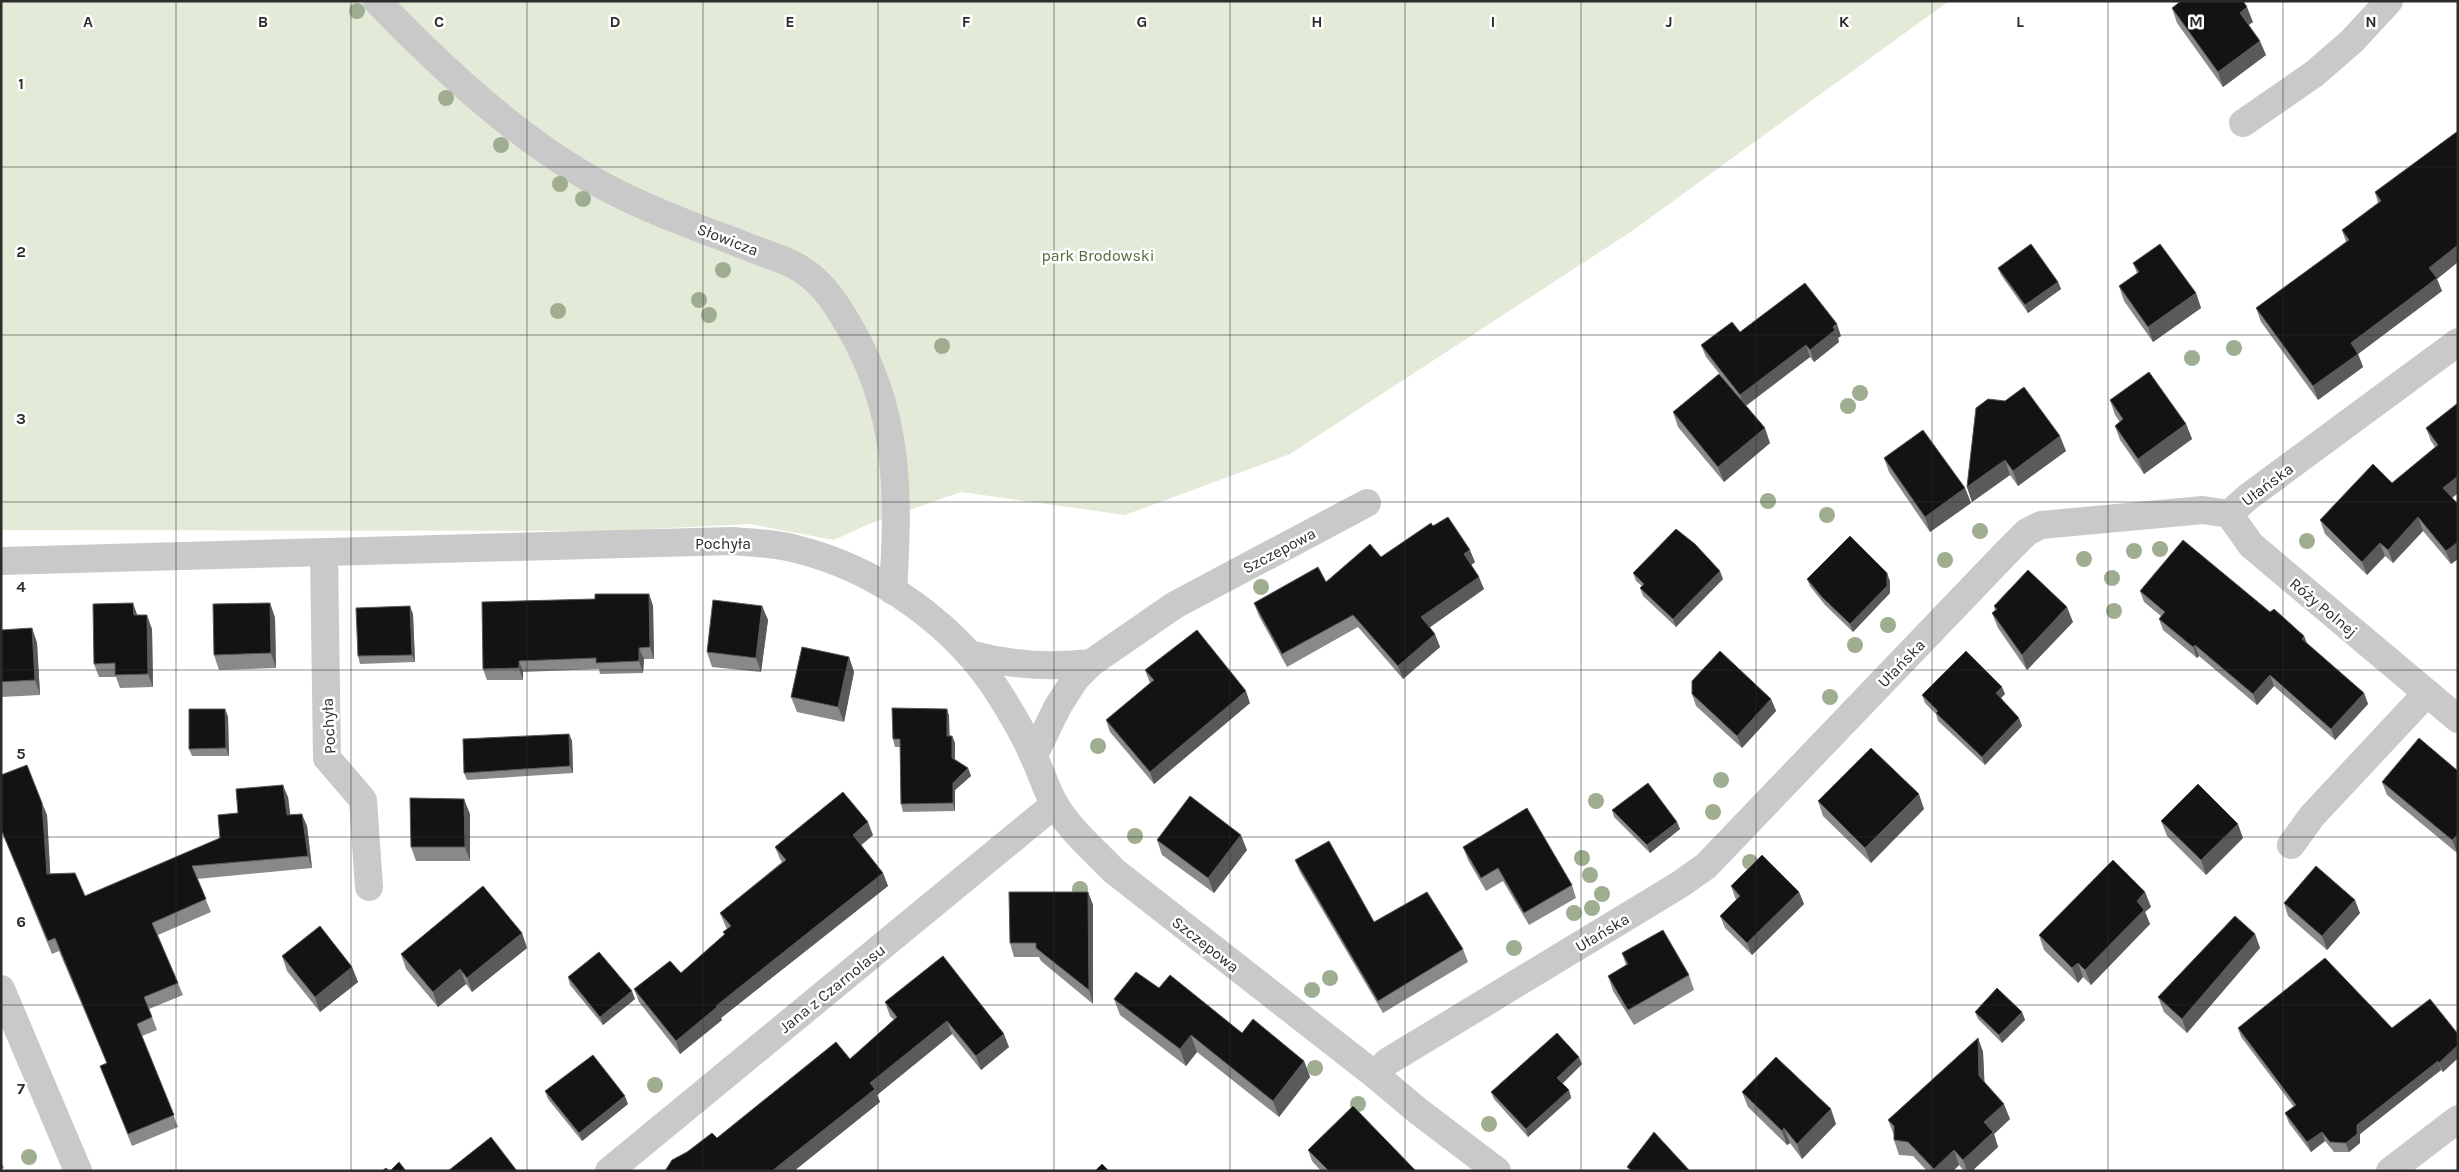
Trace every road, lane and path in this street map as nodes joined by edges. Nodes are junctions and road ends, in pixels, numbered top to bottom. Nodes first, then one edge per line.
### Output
1 (377, 1) edge
2 (2389, 1) edge
3 (2242, 123) dead end
4 (2458, 342) edge
5 (1367, 503) dead end
6 (2229, 514) junction
7 (324, 553) junction
8 (1, 561) edge
9 (893, 591) junction
10 (969, 654) junction
11 (1091, 663) junction
12 (2427, 693) junction
13 (2458, 719) edge
14 (1034, 755) junction
15 (1055, 804) junction
16 (2291, 845) dead end
17 (369, 887) dead end
18 (1, 989) edge
19 (1375, 1075) junction
20 (2458, 1118) edge
21 (78, 1171) edge
22 (609, 1171) edge
23 (1497, 1171) edge
24 (2390, 1171) edge

1 - 9 street, Słowicza
2 - 3 street
4 - 6 street, Ułańska
5 - 11 street, Szczepowa
6 - 12 street, Róży Polnej
6 - 19 street, Ułańska
7 - 8 street, Pochyła
7 - 9 street, Pochyła
7 - 17 street, Pochyła
9 - 10 street, Pochyła
10 - 11 street, Szczepowa
10 - 14 street, Pochyła
11 - 14 street, Szczepowa
12 - 13 street, Róży Polnej
12 - 16 street
14 - 15 street, Szczepowa
15 - 19 street, Szczepowa
15 - 22 street, Jana z Czarnolasu
18 - 21 street
19 - 23 street, Szczepowa
20 - 24 street

